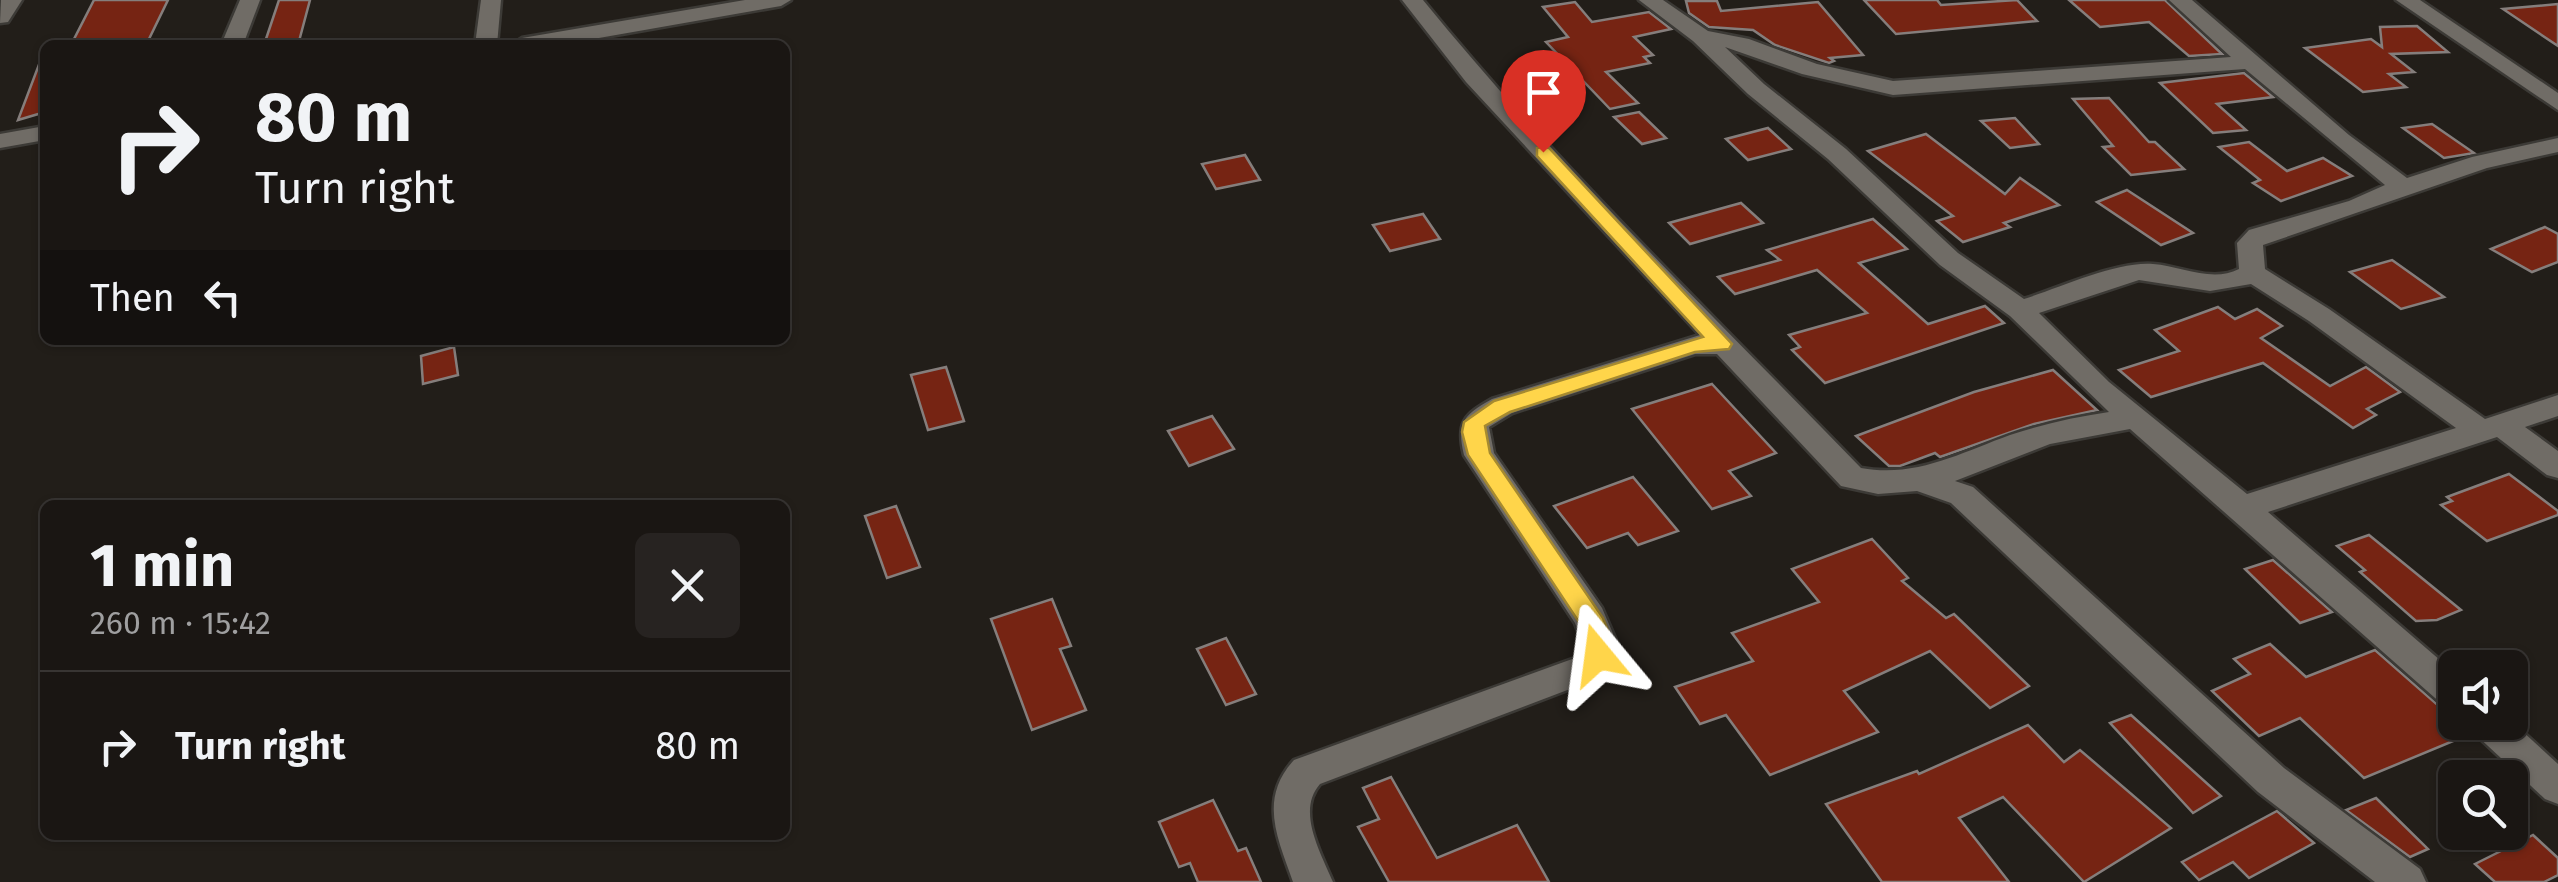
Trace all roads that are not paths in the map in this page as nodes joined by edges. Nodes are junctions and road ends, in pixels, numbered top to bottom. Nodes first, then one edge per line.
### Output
1 (12, 0) edge
2 (250, 0) edge
3 (491, 0) edge
4 (780, 0) edge
5 (1412, 0) edge
6 (1649, 0) edge
7 (2178, 0) edge
8 (2406, 0) edge
9 (756, 2) edge
10 (0, 17) edge
11 (1701, 36) junction
12 (234, 40) edge
13 (487, 40) edge
14 (549, 40) edge
15 (2249, 62) junction
16 (2558, 104) edge
17 (40, 133) edge
18 (0, 141) edge
19 (2558, 146) edge
20 (2403, 186) junction
21 (2252, 273) junction
22 (2020, 310) junction
23 (1722, 344) junction
24 (2558, 405) edge
25 (2136, 418) junction
26 (2491, 428) junction
27 (2558, 467) edge
28 (1963, 481) junction
29 (2240, 508) junction
30 (2438, 679) edge
31 (2507, 740) edge
32 (2558, 787) edge
33 (1314, 882) edge
34 (2406, 882) edge

1 - 10 street
2 - 12 street
3 - 13 street
4 - 9 street
5 - 23 street
6 - 11 street
7 - 15 street
8 - 16 street
9 - 14 street
11 - 15 street
11 - 22 street
15 - 20 street
17 - 18 street
19 - 20 street
20 - 21 street
21 - 22 street
21 - 26 street
22 - 25 street
23 - 28 street
23 - 33 street
24 - 26 street
25 - 28 street
25 - 29 street
26 - 27 street
26 - 29 street
28 - 34 street
29 - 30 street
31 - 32 street

